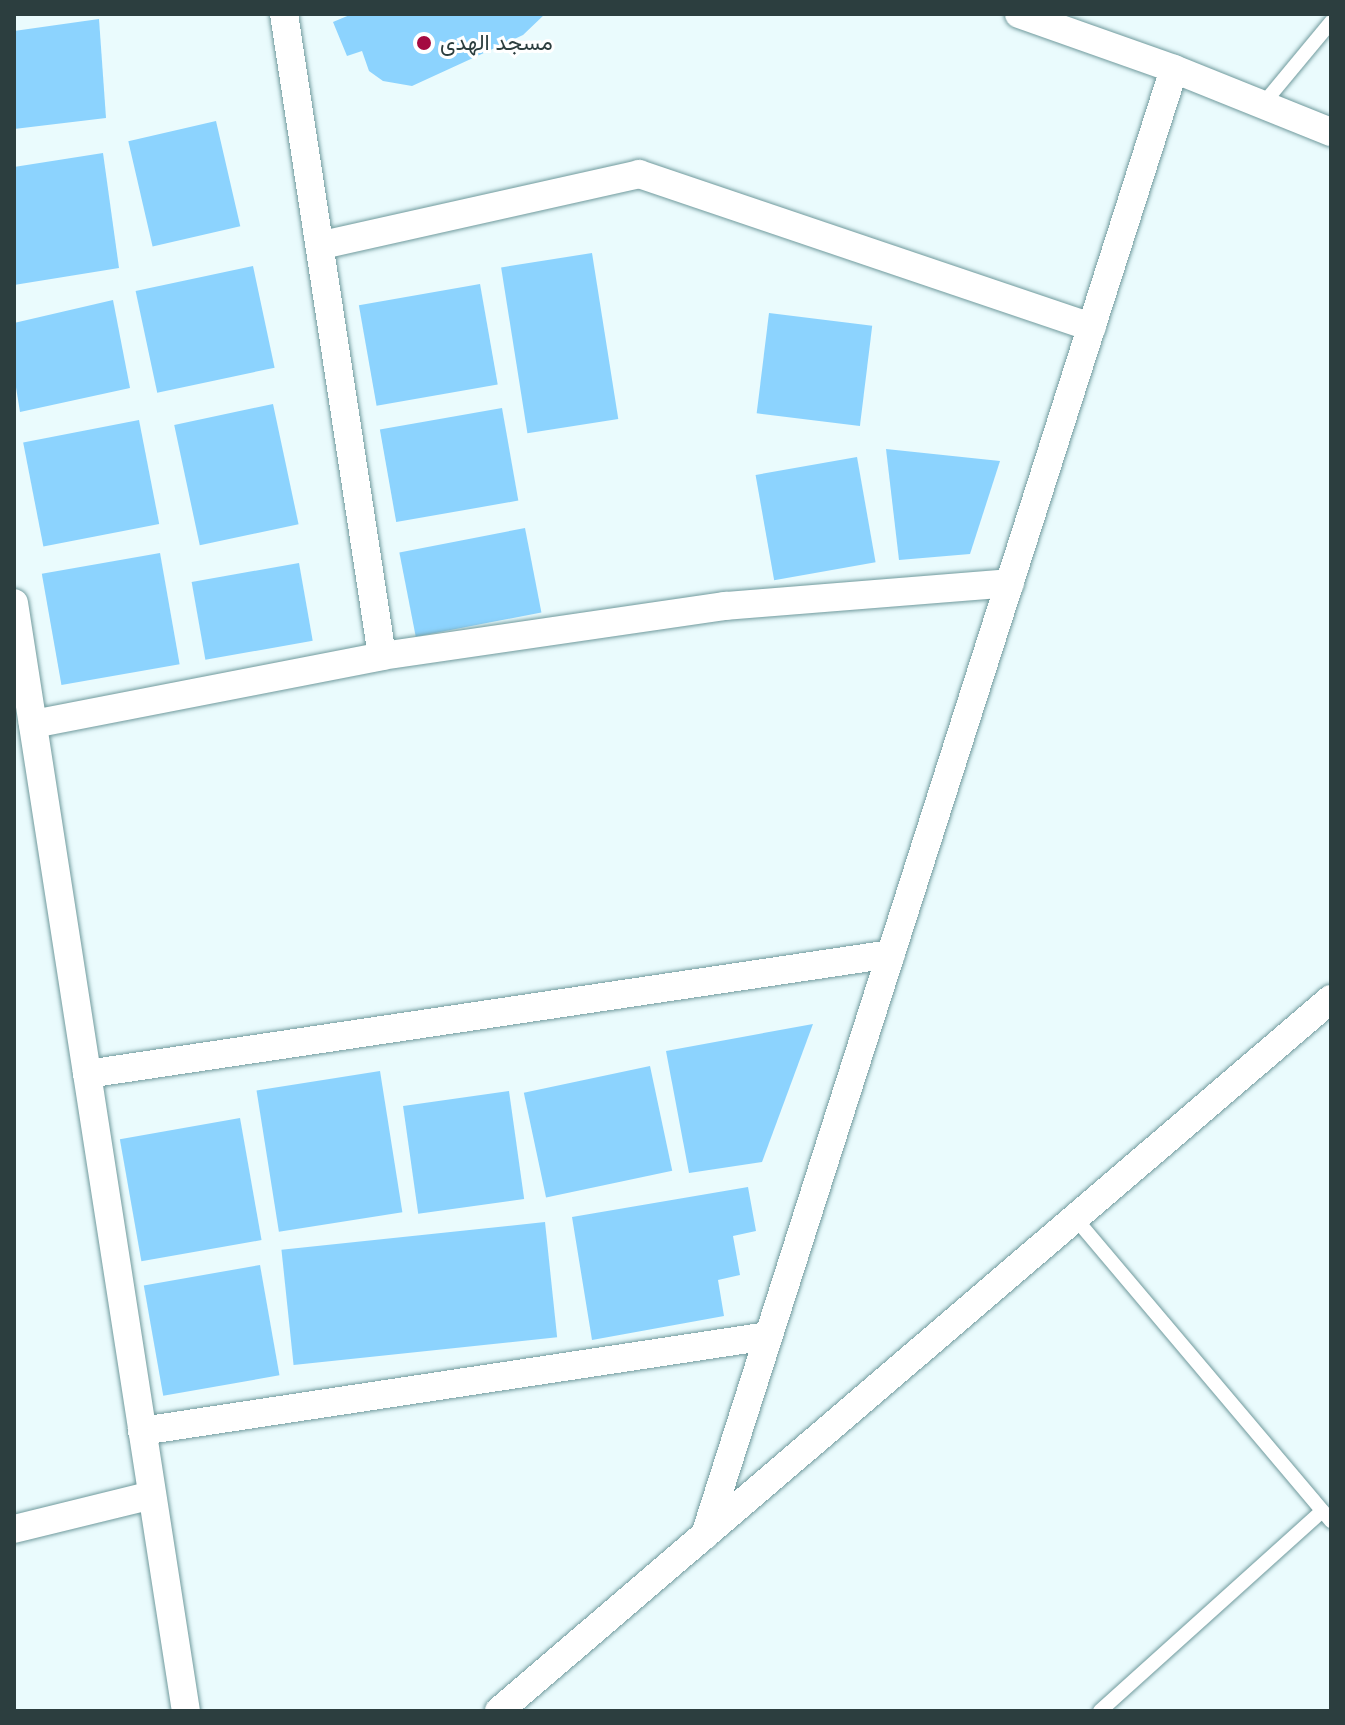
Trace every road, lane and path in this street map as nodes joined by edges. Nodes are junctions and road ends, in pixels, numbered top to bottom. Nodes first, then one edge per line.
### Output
1 (284, 14) edge
2 (1019, 14) edge
3 (1331, 22) edge
4 (1078, 24) edge
5 (1174, 69) junction
6 (1263, 104) junction
7 (1331, 132) edge
8 (322, 245) junction
9 (1092, 327) junction
10 (1010, 583) junction
11 (14, 603) edge
12 (382, 656) junction
13 (33, 724) junction
14 (891, 954) junction
15 (1331, 999) edge
16 (87, 1074) junction
17 (1075, 1218) junction
18 (768, 1336) junction
19 (142, 1431) junction
20 (152, 1495) junction
21 (1327, 1516) edge
22 (14, 1529) edge
23 (705, 1535) junction
24 (186, 1711) edge
25 (499, 1711) edge
26 (1100, 1711) edge

1 - 8 street
2 - 4 street
3 - 6 lane
4 - 5 street
5 - 6 street
5 - 9 street
6 - 7 street
8 - 9 street
8 - 12 street
9 - 10 street
10 - 12 street
10 - 14 street
11 - 13 street
12 - 13 street
13 - 16 street
14 - 16 street
14 - 18 street
15 - 17 street
16 - 19 street
17 - 21 lane
17 - 23 street
18 - 19 street
18 - 23 street
19 - 20 street
20 - 22 street
20 - 24 street
21 - 26 lane
23 - 25 street

